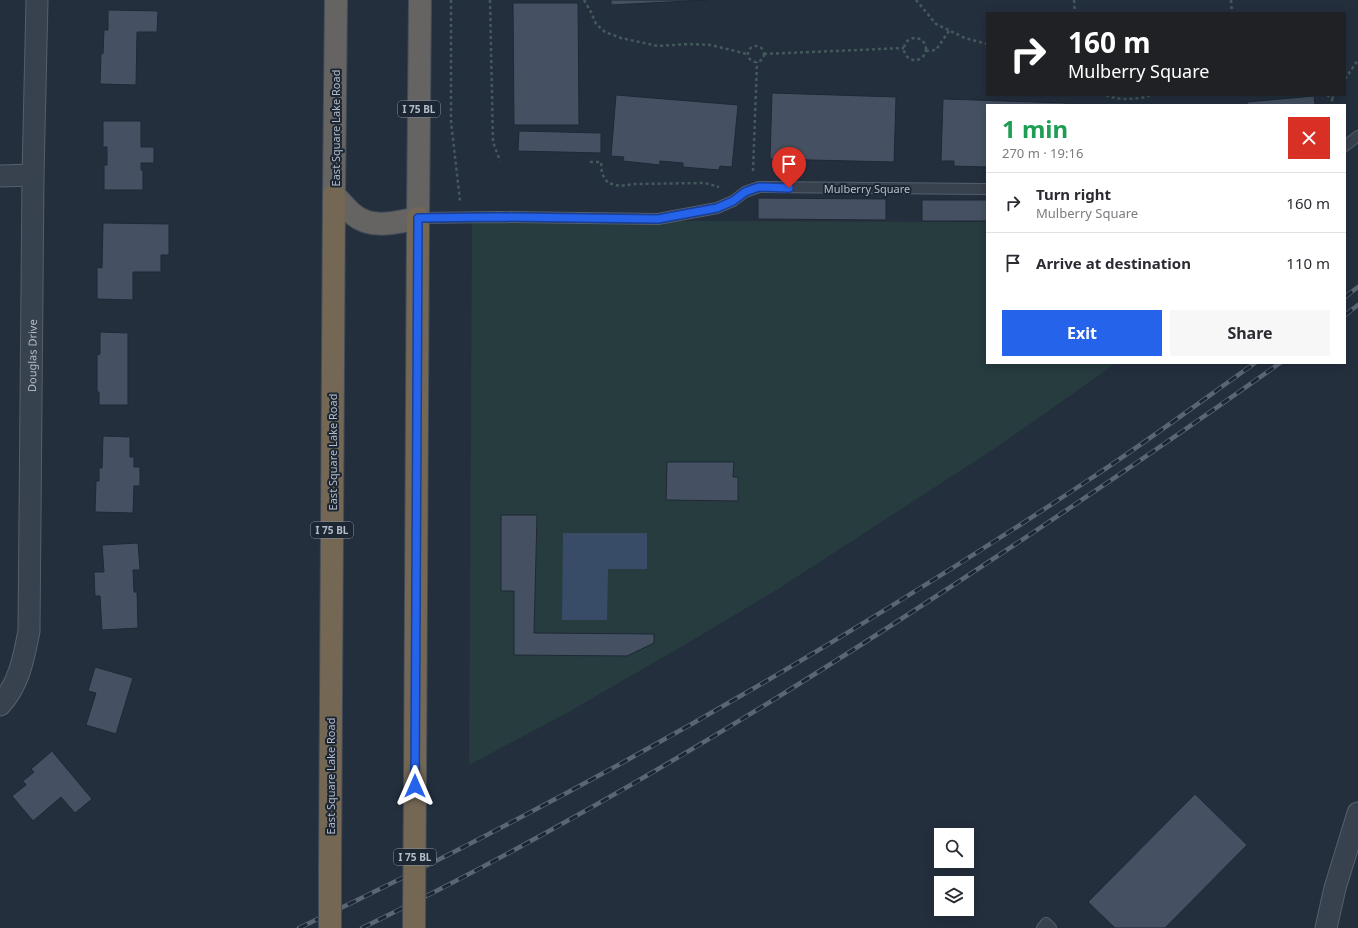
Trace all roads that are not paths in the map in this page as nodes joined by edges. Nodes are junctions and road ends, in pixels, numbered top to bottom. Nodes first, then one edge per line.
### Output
1 (37, 0) edge
2 (336, 0) edge
3 (420, 0) edge
4 (1358, 136) edge
5 (1346, 145) edge
6 (33, 175) junction
7 (0, 176) edge
8 (986, 189) edge
9 (334, 195) junction
10 (418, 218) junction
11 (0, 705) edge
12 (1358, 813) edge
13 (330, 928) edge
14 (414, 928) edge
15 (1042, 928) edge
16 (1051, 928) edge
17 (1326, 928) edge

1 - 6 street, Douglas Drive
2 - 9 highway, East Square Lake Road / I 75 BL
3 - 10 highway, I 75 BL
4 - 5 lane
6 - 7 street
6 - 11 street, Douglas Drive
8 - 10 lane, Mulberry Square
9 - 10 highway
9 - 13 highway, East Square Lake Road / I 75 BL, bridge
10 - 14 highway, I 75 BL, bridge
12 - 17 street
15 - 16 lane

